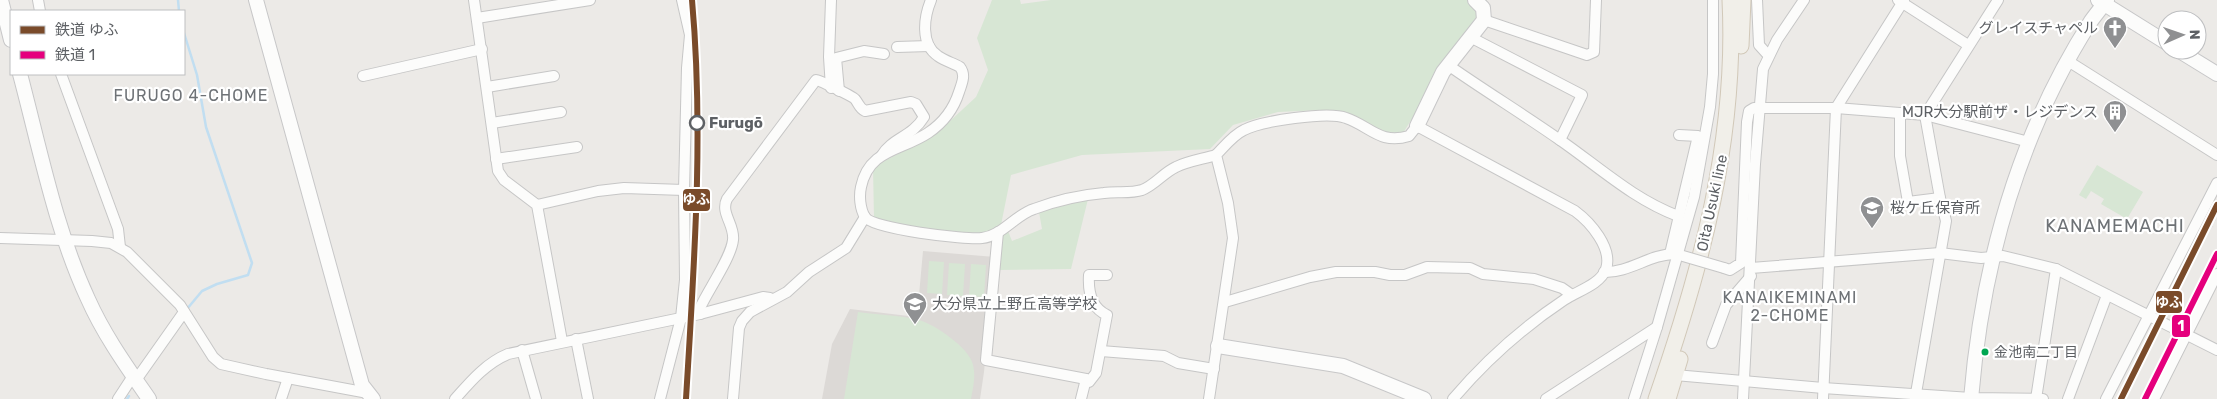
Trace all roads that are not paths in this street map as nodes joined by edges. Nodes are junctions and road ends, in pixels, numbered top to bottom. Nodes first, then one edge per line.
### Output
1 (1, 0) edge
2 (256, 0) edge
3 (474, 0) edge
4 (590, 0) edge
5 (682, 0) edge
6 (830, 0) edge
7 (931, 0) edge
8 (1475, 0) edge
9 (1596, 0) edge
10 (1713, 0) edge
11 (1730, 0) edge
12 (1742, 0) edge
13 (1757, 0) edge
14 (1804, 0) edge
15 (1998, 0) edge
16 (1902, 1) edge
17 (2103, 2) edge
18 (477, 18) junction
19 (1484, 20) junction
20 (10, 36) edge
21 (2157, 37) edge
22 (1472, 38) junction
23 (1741, 44) junction
24 (1759, 45) junction
25 (1968, 45) junction
26 (929, 46) junction
27 (897, 47) dead end
28 (482, 49) junction
29 (884, 54) dead end
30 (1768, 55) junction
31 (2194, 60) edge
32 (2068, 61) junction
33 (1448, 65) junction
34 (2217, 74) edge
35 (20, 75) edge
36 (61, 75) edge
37 (364, 76) dead end
38 (554, 76) dead end
39 (487, 87) junction
40 (835, 90) junction
41 (1761, 107) junction
42 (1836, 108) junction
43 (561, 112) dead end
44 (1900, 112) junction
45 (1925, 114) junction
46 (492, 123) junction
47 (1417, 126) junction
48 (1679, 135) dead end
49 (1560, 140) junction
50 (2029, 142) junction
51 (577, 147) dead end
52 (882, 155) junction
53 (1216, 155) junction
54 (2217, 155) edge
55 (496, 159) junction
56 (2217, 183) edge
57 (684, 190) junction
58 (1940, 198) junction
59 (537, 206) junction
60 (1678, 216) junction
61 (865, 217) junction
62 (998, 232) junction
63 (0, 238) edge
64 (65, 241) junction
65 (120, 247) junction
66 (1940, 253) junction
67 (1677, 255) junction
68 (1992, 257) junction
69 (1829, 262) junction
70 (2056, 268) junction
71 (1604, 272) junction
72 (1751, 272) junction
73 (2217, 274) edge
74 (1107, 275) dead end
75 (1572, 295) junction
76 (2107, 295) junction
77 (773, 299) junction
78 (1225, 302) junction
79 (184, 312) junction
80 (700, 314) junction
81 (2148, 315) junction
82 (681, 318) junction
83 (1657, 327) junction
84 (2187, 335) junction
85 (576, 338) junction
86 (562, 341) junction
87 (1712, 342) dead end
88 (1218, 346) junction
89 (522, 350) junction
90 (2217, 350) edge
91 (1101, 351) junction
92 (1214, 369) junction
93 (1675, 375) junction
94 (135, 378) junction
95 (288, 378) junction
96 (1086, 380) junction
97 (1744, 382) junction
98 (1823, 388) junction
99 (371, 396) edge
100 (1915, 396) edge
101 (1971, 398) edge
102 (118, 399) edge
103 (149, 399) edge
104 (281, 399) edge
105 (455, 399) edge
106 (536, 399) edge
107 (588, 399) edge
108 (660, 399) edge
109 (733, 399) edge
110 (1081, 399) edge
111 (1209, 399) edge
112 (1424, 399) edge
113 (1453, 399) edge
114 (1546, 399) edge
115 (1634, 399) edge
116 (1656, 399) edge
117 (1668, 399) edge
118 (1743, 399) edge
119 (1823, 399) edge
120 (2036, 399) edge
121 (2043, 399) edge
122 (2068, 399) edge
123 (2106, 399) edge
124 (2154, 399) edge

1 - 20 street
2 - 99 street
3 - 18 street
4 - 18 street
5 - 57 street
6 - 40 street
7 - 26 street
8 - 19 street
9 - 19 street
10 - 67 street
11 - 116 main road, Oita Usuki line
12 - 23 main road, Oita Usuki line
13 - 24 street
14 - 30 street
15 - 25 street
16 - 25 street
16 - 42 street
17 - 21 street
17 - 32 street
18 - 28 street
19 - 22 street
22 - 33 street
22 - 49 street
23 - 24 street
23 - 93 main road, Oita Usuki line
24 - 30 street
25 - 45 street
26 - 27 street
26 - 52 street
28 - 37 street
28 - 39 street
29 - 40 street
30 - 41 street
31 - 34 street
32 - 50 street
32 - 54 street
33 - 47 street
33 - 49 street
35 - 64 street
36 - 65 street
38 - 39 street
39 - 46 street
40 - 52 street
40 - 80 street
41 - 42 street
41 - 67 street, bridge
41 - 72 street
42 - 44 street
42 - 69 street
43 - 46 street
44 - 45 street
44 - 58 street
45 - 50 street
45 - 58 street
46 - 55 street
47 - 53 street
47 - 71 street
48 - 60 street
49 - 60 street
50 - 68 street
51 - 55 street
52 - 61 street
53 - 62 street
53 - 78 street
55 - 59 street
56 - 81 street
57 - 59 street
57 - 82 street
58 - 66 street
59 - 86 street
60 - 67 street
61 - 62 street
61 - 77 street
62 - 96 street
63 - 64 street
64 - 65 street
64 - 94 street
65 - 79 street
66 - 68 street
66 - 69 street
66 - 100 street
67 - 71 street
67 - 83 street
68 - 70 street
68 - 101 street
69 - 72 street
69 - 98 street
70 - 76 street
70 - 120 street
71 - 75 street
72 - 87 street
72 - 97 street
73 - 84 street
74 - 91 street
75 - 78 street
75 - 113 street
76 - 81 street
76 - 122 street
77 - 80 street
77 - 109 street
78 - 88 street
79 - 94 street
79 - 95 street
80 - 82 street
81 - 84 street
81 - 123 street
82 - 85 street
82 - 108 street
83 - 114 street
83 - 115 street
84 - 90 street
84 - 124 street
85 - 86 street
85 - 107 street
86 - 89 street
88 - 92 street
88 - 112 street
89 - 105 street
89 - 106 street
91 - 92 street
91 - 96 street
92 - 111 street
93 - 97 street
93 - 117 main road, Oita Usuki line
94 - 102 street
94 - 103 street
95 - 99 street
95 - 104 street
96 - 110 street
97 - 98 street
97 - 118 street
98 - 100 street
98 - 119 street
100 - 101 street
101 - 120 street
120 - 121 street

